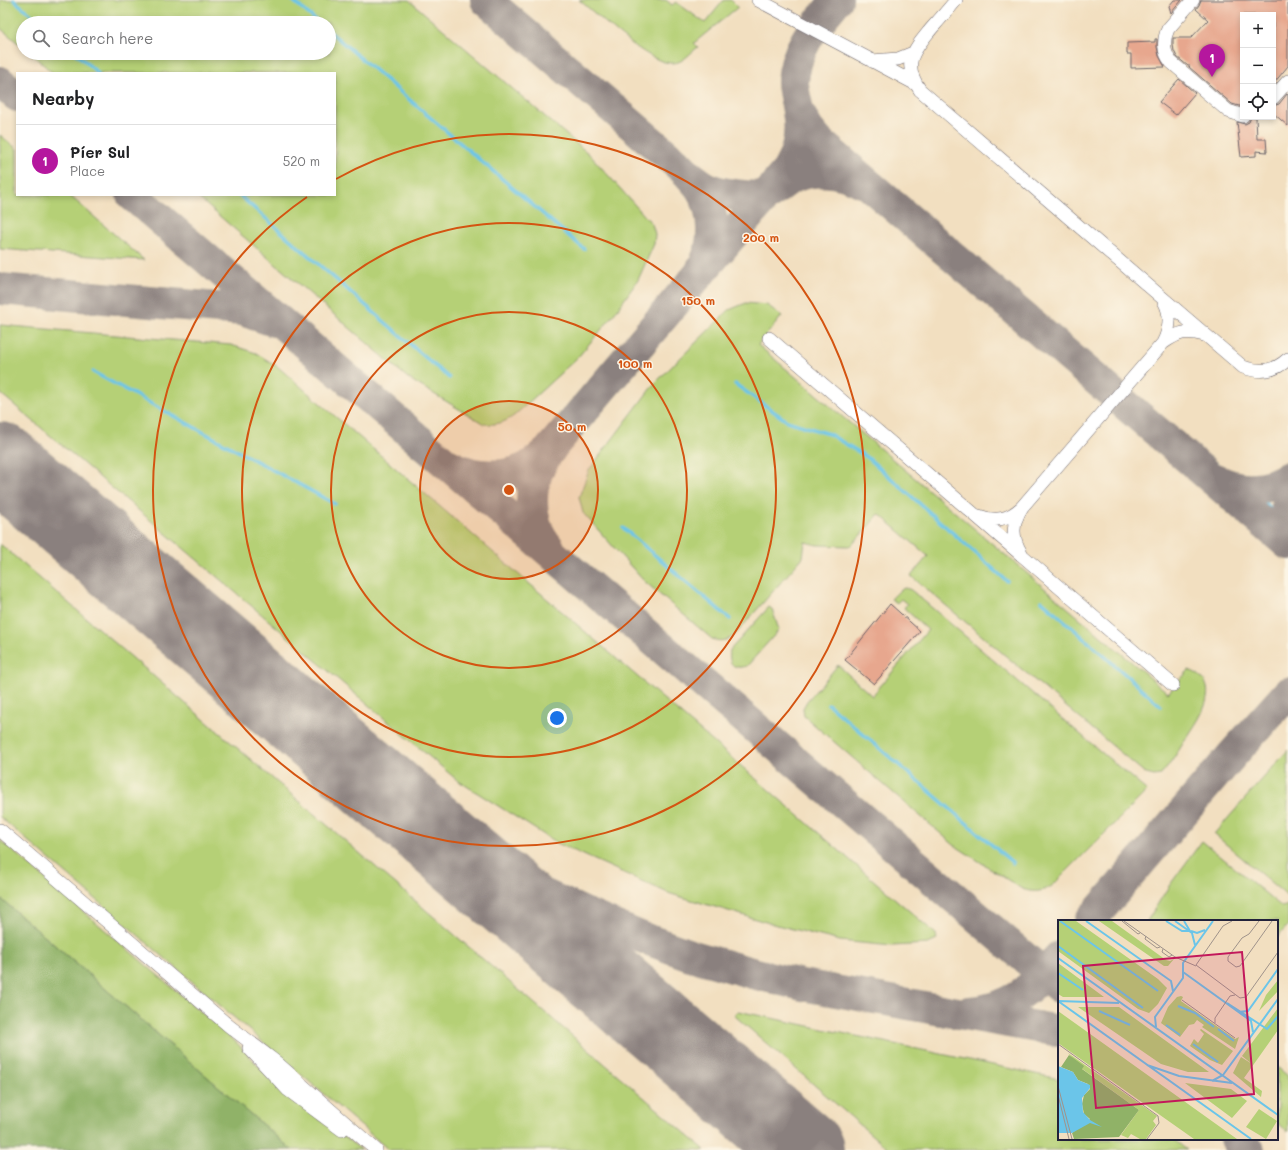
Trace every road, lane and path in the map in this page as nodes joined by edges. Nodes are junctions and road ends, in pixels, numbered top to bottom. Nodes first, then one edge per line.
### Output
1 (758, 0) edge
2 (956, 0) edge
3 (1193, 0) edge
4 (913, 53) junction
5 (872, 61) junction
6 (1288, 81) edge
7 (916, 84) junction
8 (1276, 95) edge
9 (1240, 115) edge
10 (1162, 298) junction
11 (1206, 336) junction
12 (769, 338) dead end
13 (1163, 343) junction
14 (1288, 359) edge
15 (1022, 507) junction
16 (974, 515) junction
17 (1023, 556) junction
18 (1173, 685) dead end
19 (0, 830) edge
20 (375, 1150) edge

1 - 5 lane
2 - 4 lane
3 - 9 lane
4 - 5 lane
4 - 7 lane
5 - 7 lane
6 - 8 lane
7 - 10 lane
10 - 11 lane
10 - 13 lane
11 - 13 lane
11 - 14 lane
12 - 16 lane
13 - 15 lane
15 - 16 lane
15 - 17 lane
16 - 17 lane
17 - 18 lane
19 - 20 lane

